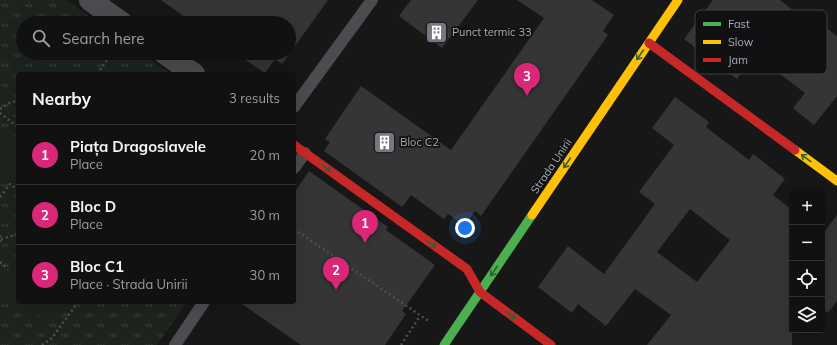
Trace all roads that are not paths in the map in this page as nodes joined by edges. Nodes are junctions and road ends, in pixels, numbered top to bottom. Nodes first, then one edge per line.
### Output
1 (90, 0) edge
2 (372, 0) edge
3 (678, 0) edge
4 (112, 16) edge
5 (649, 42) junction
6 (174, 60) edge
7 (191, 72) edge
8 (296, 103) edge
9 (296, 146) edge
10 (305, 153) junction
11 (296, 165) edge
12 (837, 181) edge
13 (480, 292) junction
14 (203, 304) edge
15 (175, 345) edge
16 (444, 345) edge
17 (551, 345) edge

1 - 4 street
2 - 8 lane
3 - 5 street, Strada Unirii
12 -> 5 street
5 -> 13 street, Strada Unirii
6 - 7 street
9 - 10 street
10 - 11 lane
10 -> 13 street
13 - 16 street, Strada Unirii
13 -> 17 street
14 - 15 lane

